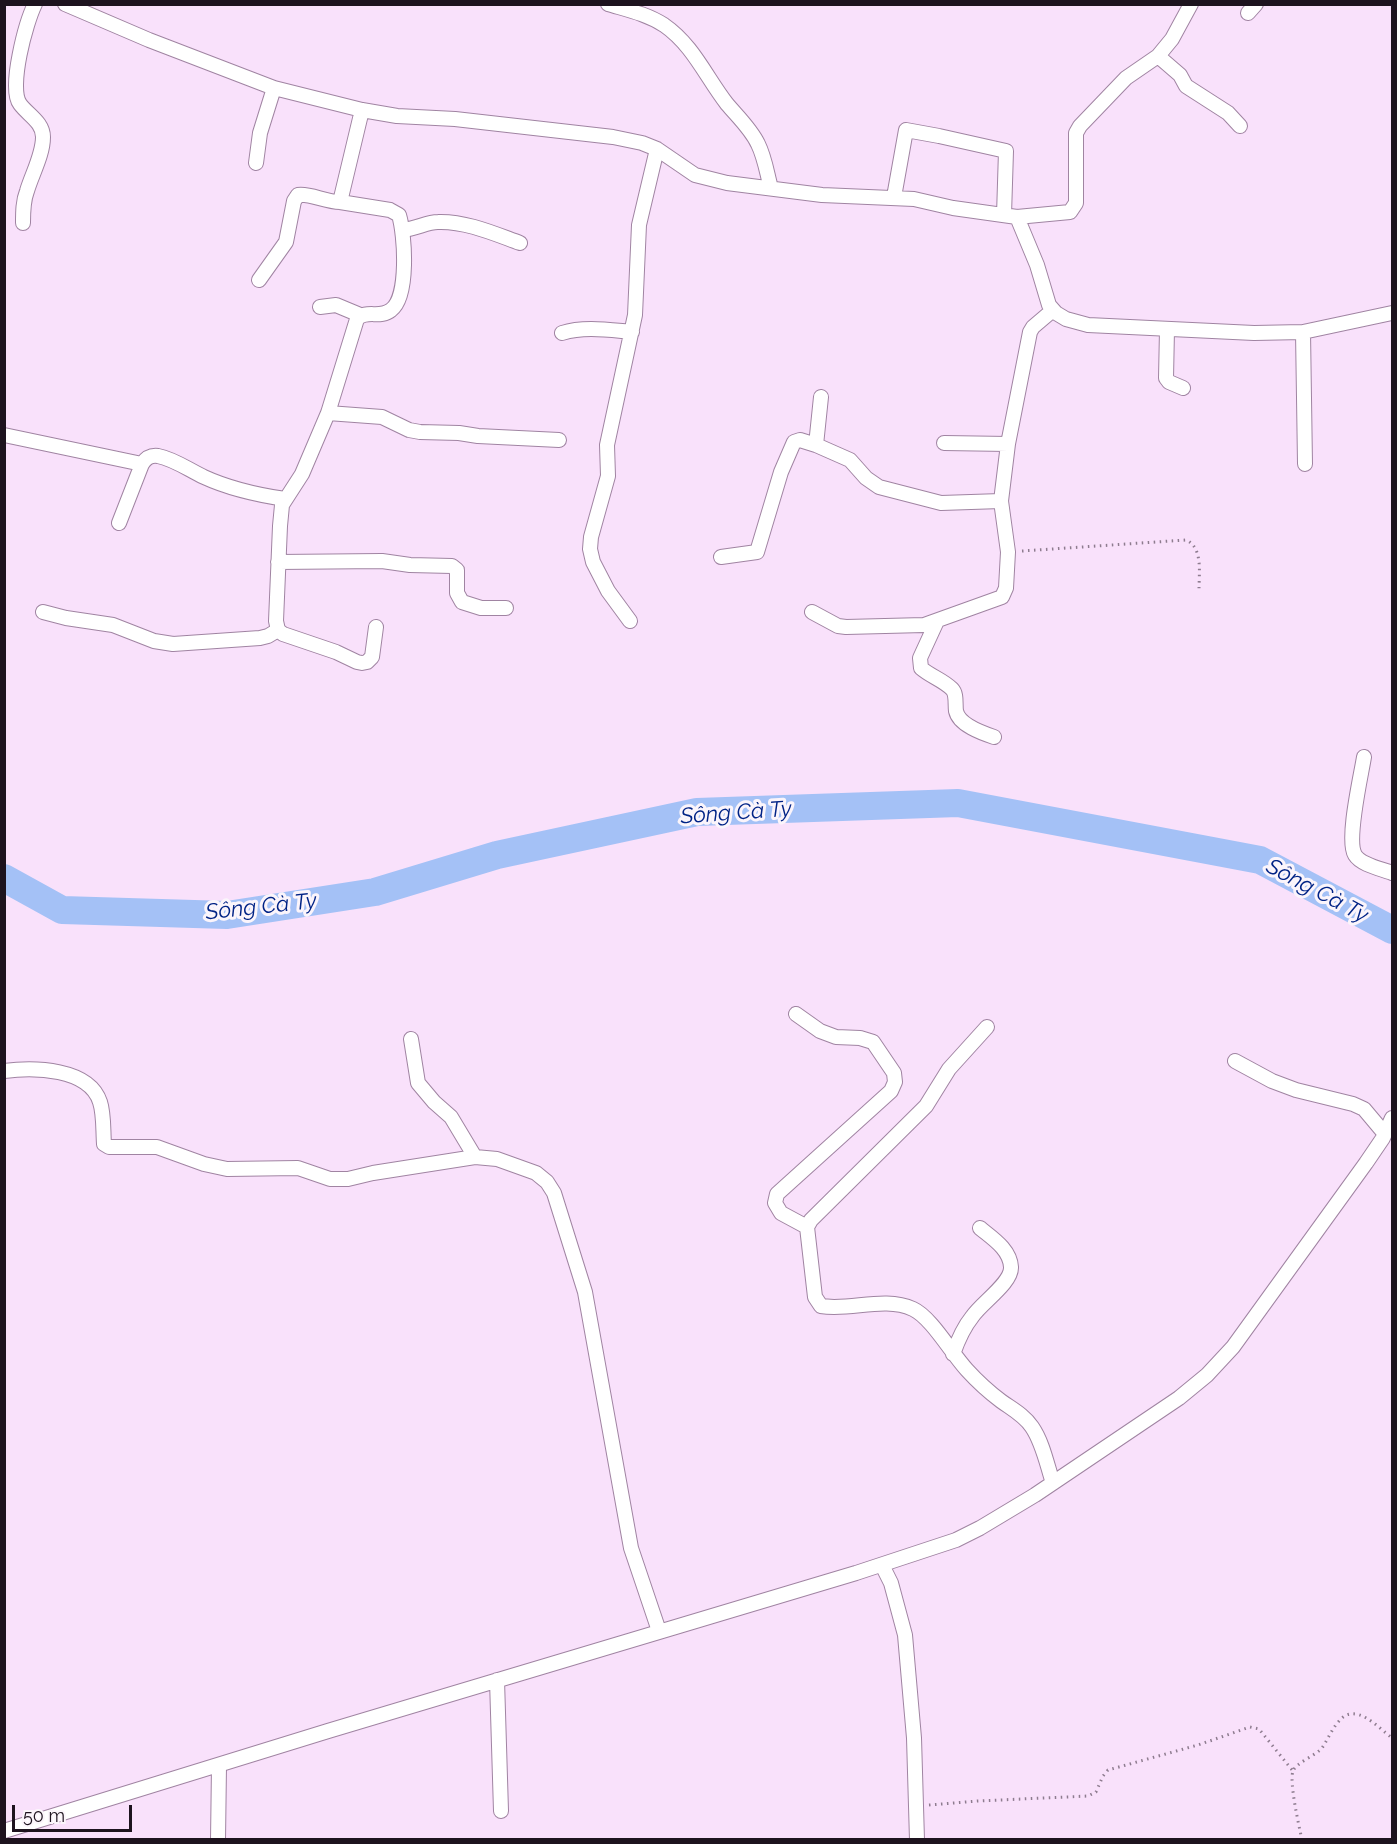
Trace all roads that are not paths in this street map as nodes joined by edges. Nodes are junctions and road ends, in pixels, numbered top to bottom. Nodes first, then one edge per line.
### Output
1 (34, 4) edge
2 (65, 4) edge
3 (608, 4) edge
4 (1191, 4) edge
5 (1158, 56) junction
6 (274, 88) junction
7 (362, 110) junction
8 (1240, 126) dead end
9 (657, 149) junction
10 (255, 163) dead end
11 (771, 188) junction
12 (894, 197) junction
13 (340, 202) junction
14 (1011, 216) junction
15 (22, 223) dead end
16 (402, 230) junction
17 (520, 243) dead end
18 (259, 280) dead end
19 (320, 307) dead end
20 (1053, 310) junction
21 (1392, 313) edge
22 (360, 315) junction
23 (1167, 330) junction
24 (632, 332) junction
25 (1303, 332) junction
26 (561, 333) dead end
27 (1183, 388) dead end
28 (821, 397) dead end
29 (328, 413) junction
30 (4, 435) edge
31 (559, 440) dead end
32 (944, 443) dead end
33 (1008, 444) junction
34 (816, 445) junction
35 (142, 464) junction
36 (1305, 464) dead end
37 (285, 499) junction
38 (1001, 501) junction
39 (119, 523) dead end
40 (721, 557) dead end
41 (278, 561) junction
42 (506, 608) dead end
43 (44, 612) dead end
44 (812, 612) dead end
45 (630, 621) dead end
46 (937, 621) junction
47 (376, 627) dead end
48 (278, 630) junction
49 (994, 737) dead end
50 (1364, 757) dead end
51 (1392, 873) edge
52 (796, 1014) dead end
53 (987, 1027) dead end
54 (411, 1039) dead end
55 (1235, 1061) dead end
56 (4, 1071) edge
57 (1392, 1119) edge
58 (1387, 1136) edge
59 (475, 1157) junction
60 (807, 1227) junction
61 (980, 1228) dead end
62 (953, 1354) junction
63 (1053, 1483) junction
64 (882, 1565) junction
65 (659, 1631) junction
66 (497, 1680) junction
67 (219, 1766) junction
68 (501, 1811) dead end
69 (4, 1831) edge
70 (218, 1839) edge
71 (917, 1839) edge

1 - 15 street
2 - 6 street
3 - 11 street
4 - 5 street
5 - 8 street
5 - 14 street
6 - 7 street
6 - 10 street
7 - 9 street
7 - 13 street
9 - 11 street
9 - 24 street
11 - 12 street
12 - 14 street
12 - 14 street
13 - 16 street
13 - 18 street
14 - 20 street
16 - 17 street
16 - 22 street
19 - 22 street
20 - 23 street
20 - 33 street
21 - 25 street
22 - 29 street
23 - 25 street
23 - 27 street
24 - 26 street
24 - 45 street
25 - 36 street
28 - 34 street
29 - 31 street
29 - 37 street
30 - 35 street
32 - 33 street
33 - 38 street
34 - 38 street
34 - 40 street
35 - 37 street
35 - 39 street
37 - 41 street
38 - 46 street
41 - 42 street
41 - 48 street
43 - 48 street
44 - 46 street
46 - 49 street
47 - 48 street
50 - 51 street
52 - 60 street
53 - 60 street
54 - 59 street
55 - 58 street
56 - 59 street
57 - 58 street
58 - 63 street
59 - 65 street
60 - 62 street
61 - 62 street
62 - 63 street
63 - 64 street
64 - 65 street
64 - 71 street
65 - 66 street
66 - 67 street
66 - 68 street
67 - 69 street
67 - 70 street

